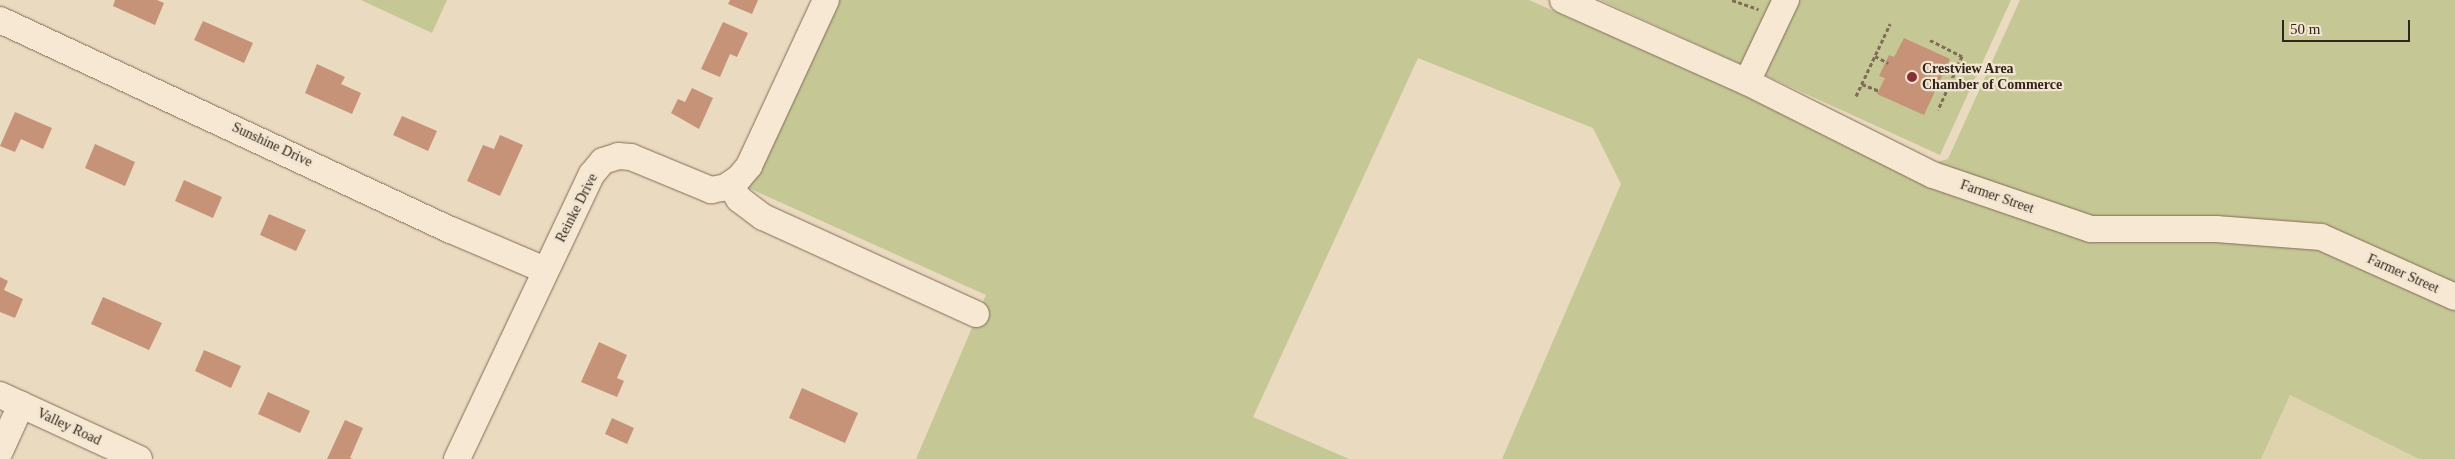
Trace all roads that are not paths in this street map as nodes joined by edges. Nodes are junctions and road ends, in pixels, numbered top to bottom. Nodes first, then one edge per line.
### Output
1 (826, 0) edge
2 (1563, 0) edge
3 (1775, 5) edge
4 (0, 20) edge
5 (1747, 82) junction
6 (730, 185) junction
7 (545, 270) junction
8 (2455, 297) edge
9 (976, 314) dead end
10 (11, 400) edge
11 (0, 451) edge
12 (139, 459) edge
13 (457, 459) edge

1 - 6 street
2 - 5 street, Farmer Street
3 - 5 street
4 - 7 street, Sunshine Drive
5 - 8 street, Farmer Street
6 - 7 street, Reinke Drive
6 - 9 street
7 - 13 street, Reinke Drive
10 - 11 street
10 - 12 street, Valley Road

